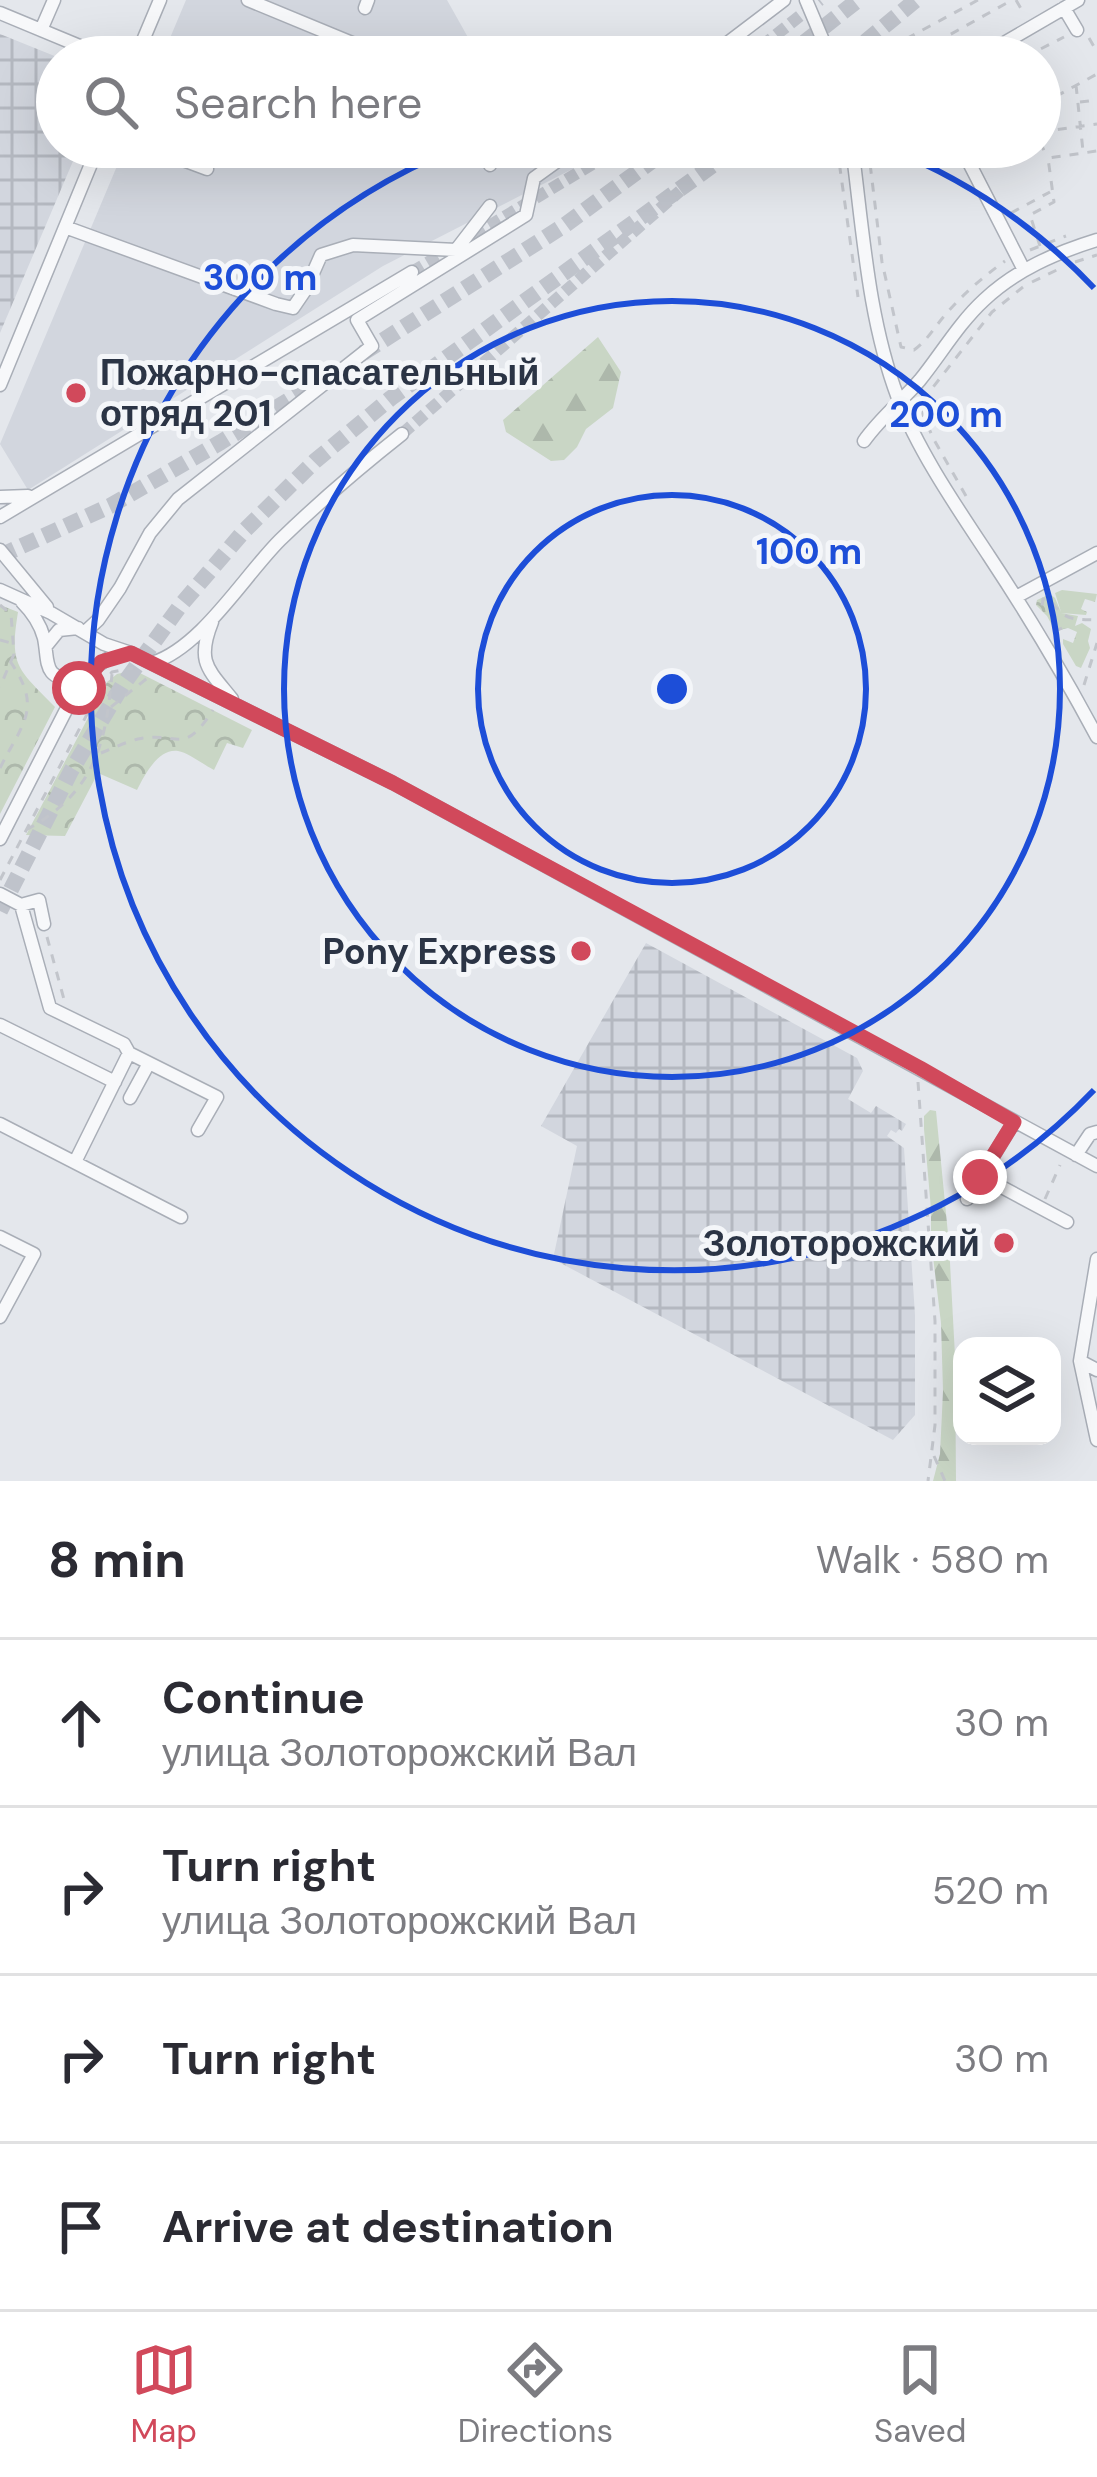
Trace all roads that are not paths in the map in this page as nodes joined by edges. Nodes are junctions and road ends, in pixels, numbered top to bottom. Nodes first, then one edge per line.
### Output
1 (54, 0) edge
2 (160, 0) edge
3 (248, 0) edge
4 (784, 0) edge
5 (806, 0) edge
6 (1078, 0) edge
7 (1064, 8) junction
8 (0, 14) edge
9 (41, 30) junction
10 (1077, 30) road end
11 (55, 36) edge
12 (145, 36) edge
13 (335, 36) edge
14 (737, 36) edge
15 (821, 36) edge
16 (1017, 36) edge
17 (89, 168) edge
18 (548, 168) edge
19 (855, 168) edge
20 (972, 168) edge
21 (490, 206) dead end
22 (65, 227) junction
23 (1097, 240) edge
24 (1024, 270) junction
25 (412, 272) tunnel mouth
26 (0, 386) edge
27 (898, 400) junction
28 (402, 434) tunnel mouth
29 (864, 441) dead end
30 (35, 496) junction
31 (0, 497) edge
32 (0, 517) edge
33 (0, 550) edge
34 (1097, 553) edge
35 (0, 590) edge
36 (1016, 597) junction
37 (17, 598) junction
38 (52, 613) junction
39 (214, 616) junction
40 (85, 632) junction
41 (46, 646) junction
42 (131, 653) junction
43 (151, 670) junction
44 (91, 671) junction
45 (56, 676) junction
46 (238, 706) junction
47 (65, 712) junction
48 (1097, 737) edge
49 (0, 839) edge
50 (0, 894) edge
51 (20, 905) junction
52 (44, 924) road end
53 (0, 1025) edge
54 (129, 1053) junction
55 (149, 1064) junction
56 (115, 1082) junction
57 (130, 1098) dead end
58 (1014, 1122) junction
59 (0, 1124) edge
60 (198, 1130) dead end
61 (1097, 1132) edge
62 (1076, 1155) junction
63 (75, 1162) junction
64 (1097, 1166) edge
65 (980, 1177) junction
66 (967, 1199) dead end
67 (181, 1217) dead end
68 (1067, 1222) dead end
69 (0, 1237) edge
70 (1097, 1259) edge
71 (0, 1318) edge
72 (1080, 1361) junction
73 (1097, 1370) edge
74 (1097, 1440) edge

1 - 9 street
2 - 12 street
3 - 13 street
4 - 14 street
5 - 15 street
6 - 7 street
7 - 10 street
7 - 16 street
8 - 9 street
9 - 11 street
17 - 22 street
18 - 40 street
19 - 27 street
20 - 24 street
21 - 22 street
22 - 26 street
23 - 24 street
24 - 27 street
25 - 30 street
27 - 29 street
27 - 36 street
28 - 39 street
30 - 31 street
30 - 32 street
33 - 38 street
34 - 36 street
35 - 37 street
36 - 48 street
37 - 38 street
37 - 41 street
38 - 40 street
39 - 43 street
39 - 46 street
40 - 41 street
40 - 42 street
40 - 44 street
41 - 45 street
42 - 43 street
42 - 44 street
43 - 46 street
44 - 45 street
44 - 47 street
45 - 47 street
46 - 58 street
47 - 49 street
50 - 51 street
51 - 52 street
51 - 54 street
53 - 56 street
54 - 55 street
54 - 56 street
55 - 57 street
55 - 60 street
56 - 63 street
58 - 62 street
58 - 65 street
59 - 63 street
61 - 62 street
62 - 64 street
63 - 67 street
65 - 66 street
65 - 68 street
69 - 71 street
70 - 72 street
72 - 73 street
72 - 74 street

